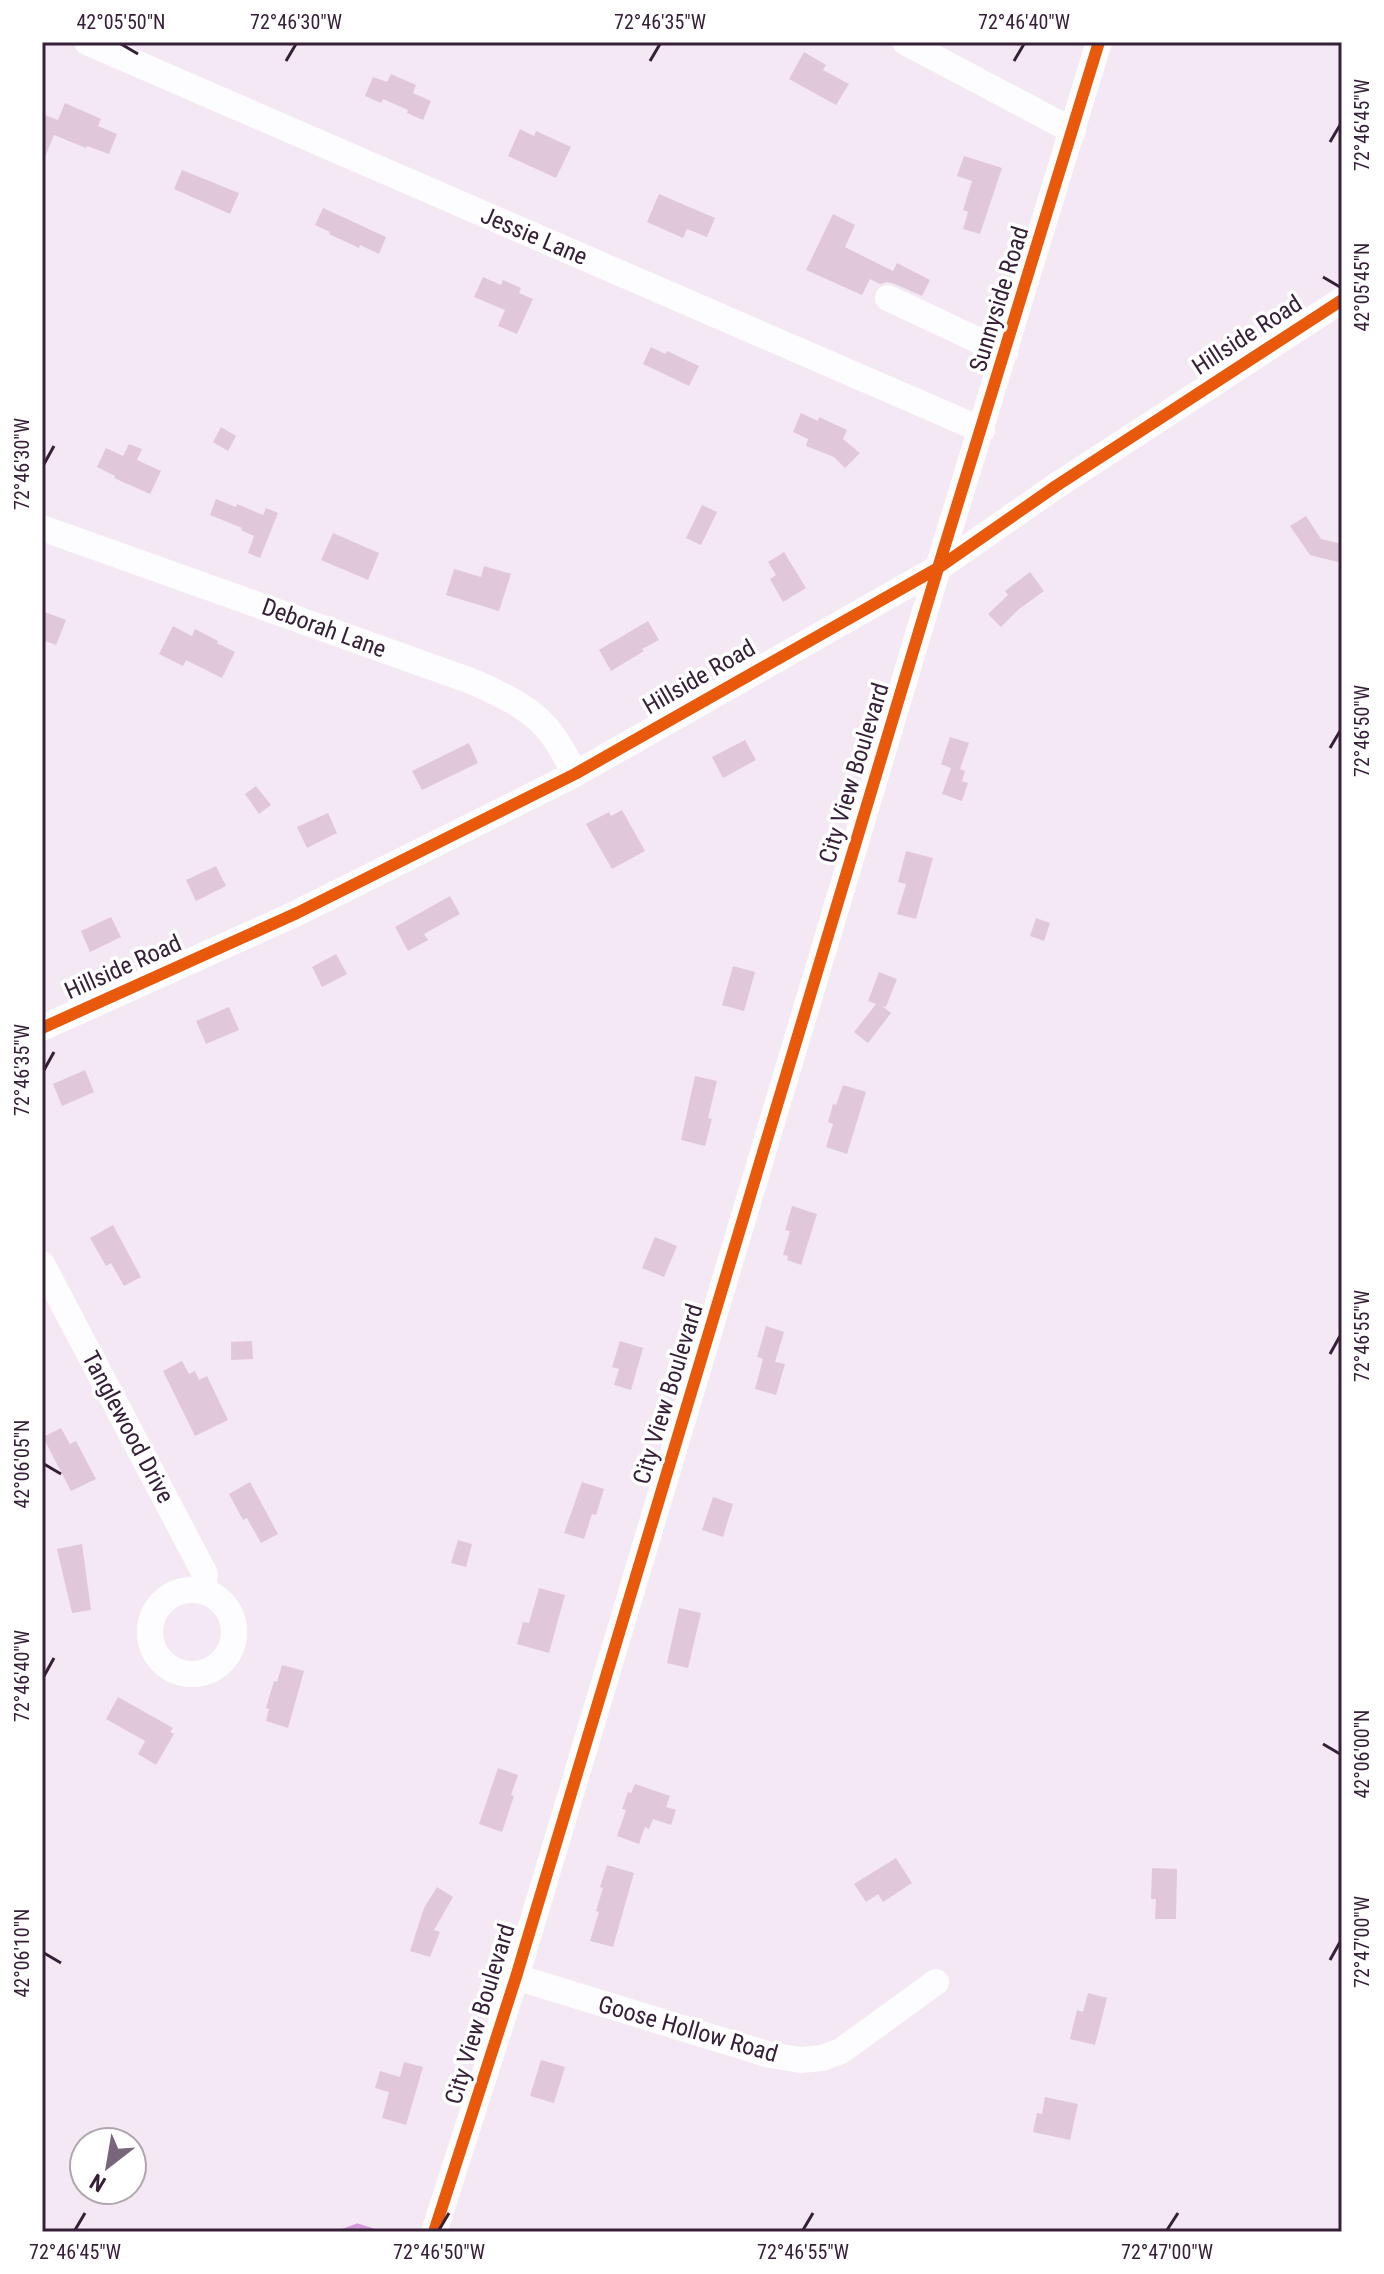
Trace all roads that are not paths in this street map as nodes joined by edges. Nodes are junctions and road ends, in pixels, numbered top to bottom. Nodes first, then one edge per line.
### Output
1 (87, 42) edge
2 (905, 42) edge
3 (1099, 42) edge
4 (1073, 131) junction
5 (888, 298) dead end
6 (1342, 300) edge
7 (1005, 353) junction
8 (982, 430) junction
9 (42, 528) edge
10 (938, 568) junction
11 (575, 774) junction
12 (42, 1028) edge
13 (42, 1264) edge
14 (202, 1591) dead end
15 (516, 1977) junction
16 (936, 1982) dead end
17 (435, 2230) edge

1 - 8 street, Jessie Lane
2 - 4 street
3 - 4 street, Sunnyside Road
4 - 7 street, Sunnyside Road
5 - 7 street
6 - 10 street, Hillside Road
7 - 8 street, Sunnyside Road
8 - 10 street, Sunnyside Road
9 - 11 street, Deborah Lane
10 - 11 street, Hillside Road
10 - 15 street, City View Boulevard
11 - 12 street, Hillside Road
13 - 14 street, Tanglewood Drive
15 - 16 street, Goose Hollow Road
15 - 17 street, City View Boulevard

